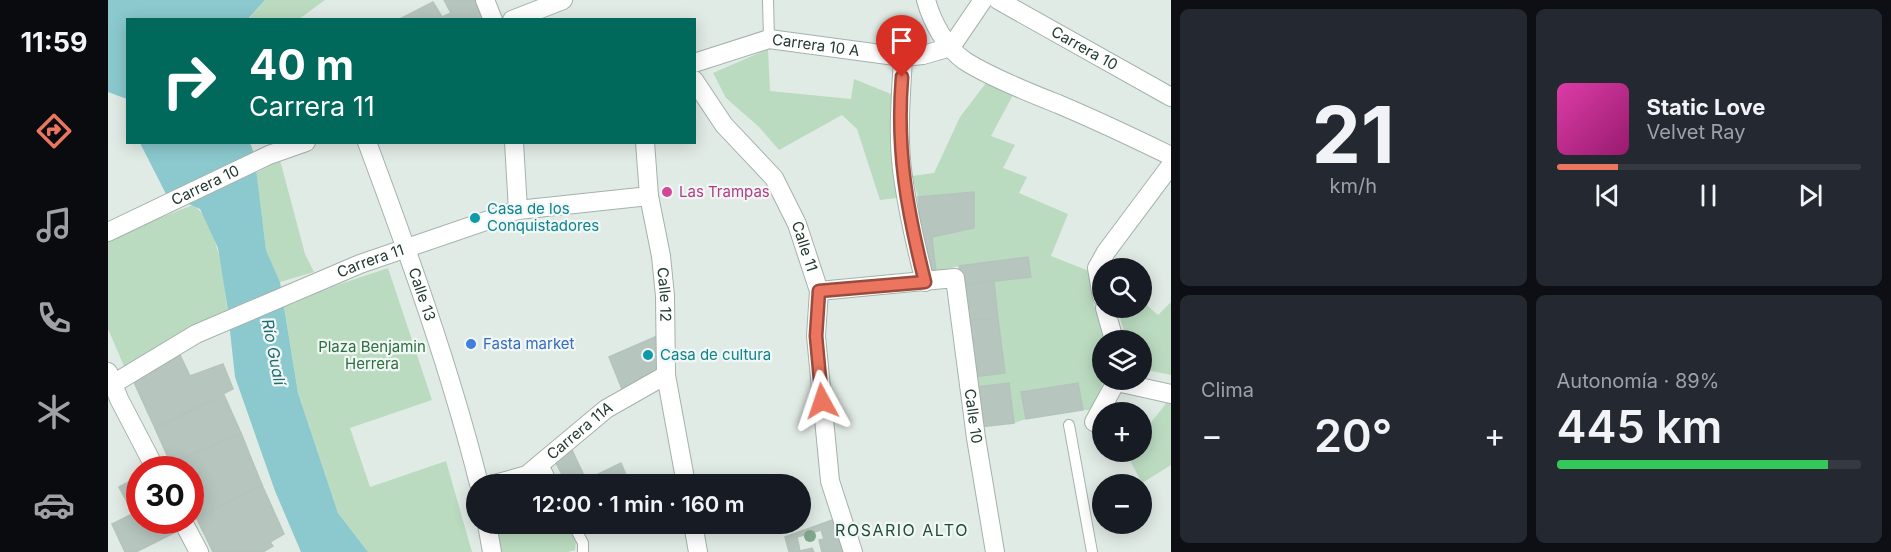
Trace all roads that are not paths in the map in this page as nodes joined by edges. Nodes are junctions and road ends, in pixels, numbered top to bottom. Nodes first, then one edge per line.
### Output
1 (485, 0) edge
2 (563, 0) edge
3 (768, 0) edge
4 (926, 0) edge
5 (983, 0) edge
6 (998, 0) edge
7 (492, 18) edge
8 (517, 18) edge
9 (769, 39) junction
10 (951, 47) junction
11 (903, 57) junction
12 (696, 62) edge
13 (696, 83) edge
14 (1171, 97) edge
15 (300, 144) edge
16 (368, 144) edge
17 (514, 144) edge
18 (645, 144) edge
19 (1171, 156) edge
20 (1171, 165) edge
21 (649, 196) junction
22 (519, 210) junction
23 (108, 232) edge
24 (406, 248) junction
25 (1103, 258) edge
26 (925, 282) junction
27 (819, 291) junction
28 (666, 375) junction
29 (112, 389) edge
30 (1152, 389) edge
31 (1171, 394) edge
32 (1069, 425) dead end
33 (148, 456) edge
34 (542, 462) junction
35 (476, 474) edge
36 (528, 474) edge
37 (548, 474) edge
38 (684, 474) edge
39 (189, 534) edge
40 (489, 534) edge
41 (578, 534) edge
42 (695, 534) edge
43 (199, 552) edge
44 (492, 552) edge
45 (583, 552) edge
46 (698, 552) edge
47 (852, 552) edge
48 (995, 552) edge
49 (1092, 552) edge

1 - 7 street
2 - 8 street
3 - 9 lane
4 - 10 street
5 - 10 street
6 - 14 street, Carrera 10
9 - 11 street, Carrera 10 A
9 - 12 street, Carrera 10 A
10 - 11 street
10 - 19 street
11 - 26 street
13 - 27 street, Calle 11
15 - 23 street, Carrera 10
16 - 24 street, Calle 13
17 - 22 street
18 - 21 street, Calle 12
20 - 25 street
21 - 22 street, Carrera 11
21 - 28 street, Calle 12
22 - 24 street, Carrera 11
24 - 29 street, Carrera 11
24 - 35 street, Calle 13
26 - 27 street
26 - 48 street, Calle 10
27 - 47 street, Calle 11
28 - 34 street, Carrera 11A
28 - 38 street, Calle 12
29 - 33 street
30 - 31 street
32 - 49 lane
34 - 36 street, Carrera 11A
34 - 37 lane
39 - 43 street
40 - 44 street
41 - 45 lane
42 - 46 street

